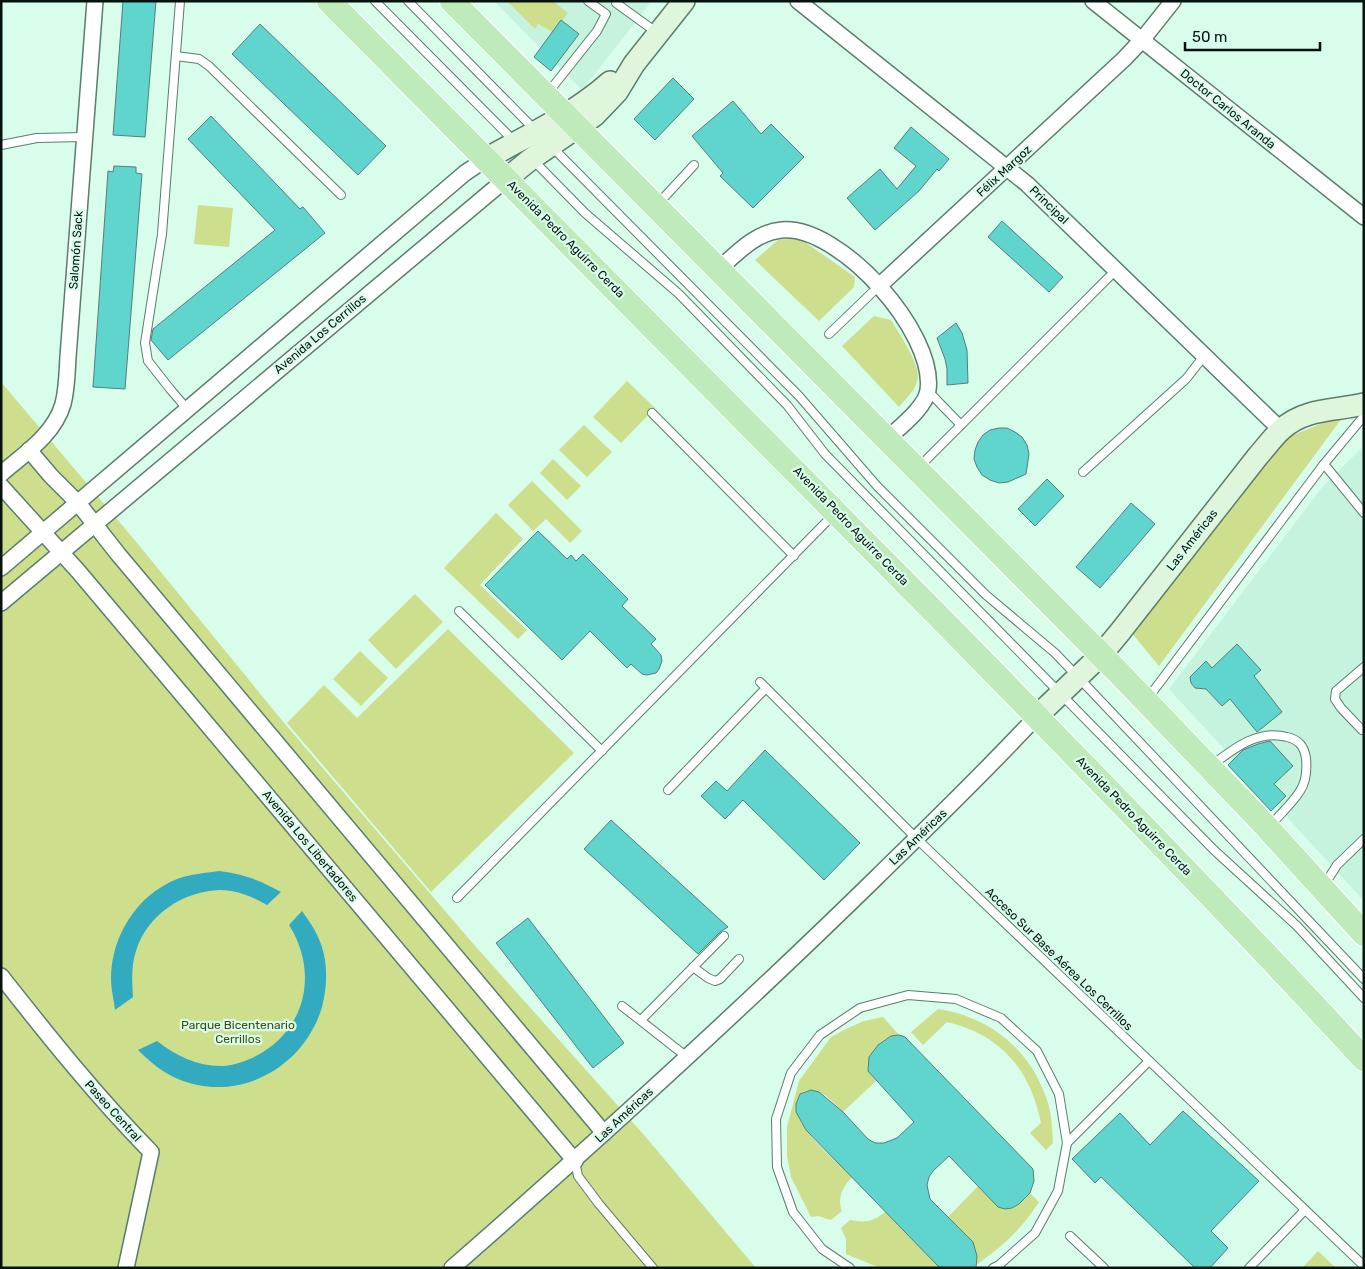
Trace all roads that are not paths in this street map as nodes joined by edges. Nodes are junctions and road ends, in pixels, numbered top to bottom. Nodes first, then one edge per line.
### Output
1 (95, 1) edge
2 (180, 1) edge
3 (329, 1) edge
4 (374, 1) edge
5 (408, 1) edge
6 (452, 1) edge
7 (588, 1) edge
8 (684, 1) edge
9 (798, 1) edge
10 (1093, 1) edge
11 (1173, 1) edge
12 (616, 2) edge
13 (606, 14) junction
14 (658, 33) junction
15 (1142, 40) junction
16 (176, 56) junction
17 (545, 96) junction
18 (571, 122) junction
19 (85, 137) junction
20 (543, 138) junction
21 (1, 145) edge
22 (523, 150) junction
23 (486, 159) junction
24 (694, 165) dead end
25 (1007, 168) junction
26 (506, 179) junction
27 (341, 194) dead end
28 (656, 206) junction
29 (1364, 218) edge
30 (719, 269) junction
31 (1116, 270) junction
32 (879, 286) junction
33 (828, 334) dead end
34 (1204, 356) junction
35 (928, 391) junction
36 (1364, 404) edge
37 (188, 410) junction
38 (652, 413) dead end
39 (1364, 416) edge
40 (961, 425) junction
41 (1281, 430) junction
42 (888, 439) junction
43 (29, 450) junction
44 (1324, 464) junction
45 (917, 468) junction
46 (1084, 472) dead end
47 (1, 474) edge
48 (1, 486) edge
49 (78, 503) junction
50 (837, 512) junction
51 (1364, 513) edge
52 (96, 524) junction
53 (43, 533) junction
54 (62, 554) junction
55 (794, 556) junction
56 (1, 568) edge
57 (1, 603) edge
58 (459, 611) dead end
59 (1101, 655) junction
60 (1364, 667) edge
61 (1078, 677) junction
62 (760, 682) dead end
63 (766, 688) junction
64 (1061, 694) junction
65 (1146, 701) junction
66 (1037, 716) junction
67 (1364, 730) edge
68 (602, 751) junction
69 (1210, 767) junction
70 (668, 790) dead end
71 (1268, 828) junction
72 (917, 839) junction
73 (1364, 839) edge
74 (1322, 888) junction
75 (457, 898) dead end
76 (1364, 934) edge
77 (724, 936) dead end
78 (739, 959) dead end
79 (693, 967) junction
80 (1, 976) edge
81 (1364, 979) edge
82 (1364, 998) edge
83 (622, 1006) dead end
84 (640, 1020) junction
85 (687, 1057) junction
86 (1364, 1059) edge
87 (1149, 1060) junction
88 (604, 1133) junction
89 (1067, 1143) junction
90 (574, 1161) junction
91 (1305, 1210) junction
92 (1070, 1236) dead end
93 (1364, 1266) edge
94 (126, 1268) edge
95 (452, 1268) edge
96 (653, 1268) edge
97 (850, 1268) edge
98 (993, 1268) edge
99 (1104, 1268) edge
100 (1249, 1268) edge

1 - 19 street, Salomón Sack
2 - 16 lane
3 - 23 main road, Avenida Pedro Aguirre Cerda
4 - 22 lane
5 - 20 lane
6 - 17 main road
7 - 13 lane
8 - 14 street, Avenida Los Cerrillos
9 - 25 street, Principal
10 - 15 street, Doctor Carlos Aranda
11 - 15 street, Félix Margoz
12 - 13 lane
12 - 14 lane
13 - 17 lane
14 - 18 street, Avenida Los Cerrillos
15 - 25 street, Félix Margoz
15 - 29 street, Doctor Carlos Aranda
16 - 27 lane
16 - 37 lane
17 - 18 main road
18 - 20 street, Avenida Los Cerrillos
18 - 28 main road
19 - 21 lane
19 - 43 street, Salomón Sack
20 - 22 street, Avenida Los Cerrillos
20 - 61 lane
22 - 23 street, Avenida Los Cerrillos
22 - 26 street, Avenida Los Cerrillos
22 - 64 lane
23 - 26 main road, Avenida Pedro Aguirre Cerda
23 - 37 street, Avenida Los Cerrillos
24 - 28 lane
25 - 31 street, Principal
25 - 32 street, Félix Margoz
26 - 50 main road, Avenida Pedro Aguirre Cerda
26 - 52 street, Avenida Los Cerrillos
28 - 30 main road
30 - 32 street
30 - 42 main road
31 - 34 street, Principal
31 - 40 lane
32 - 33 lane, Félix Margoz
32 - 35 street
34 - 41 street, Principal
34 - 46 lane
35 - 40 lane
35 - 42 street
36 - 41 street, Las Américas
37 - 49 street, Avenida Los Cerrillos
38 - 55 lane
39 - 44 lane
40 - 45 lane
41 - 59 street, Las Américas
42 - 45 main road
43 - 47 street, Salomón Sack
43 - 49 street
44 - 51 lane
44 - 65 lane
45 - 59 main road
48 - 53 street, Avenida Los Libertadores
49 - 52 street
49 - 53 street, Avenida Los Cerrillos
50 - 55 lane
50 - 66 main road, Avenida Pedro Aguirre Cerda
52 - 54 street, Avenida Los Cerrillos
52 - 88 street
53 - 54 street, Avenida Los Libertadores
53 - 56 street, Avenida Los Cerrillos
54 - 57 street, Avenida Los Cerrillos
54 - 90 street, Avenida Los Libertadores
55 - 68 lane
58 - 68 lane
59 - 61 street, Las Américas
59 - 65 main road
60 - 67 lane
61 - 64 street, Las Américas
61 - 81 lane
62 - 63 lane, Acceso Sur Base Aérea Los Cerrillos
63 - 70 lane
63 - 72 lane, Acceso Sur Base Aérea Los Cerrillos
64 - 66 street, Las Américas
64 - 82 lane
65 - 69 main road
66 - 72 street, Las Américas
66 - 86 main road, Avenida Pedro Aguirre Cerda
68 - 75 lane
69 - 71 main road
69 - 71 lane
71 - 74 main road
72 - 85 street, Las Américas
72 - 87 lane, Acceso Sur Base Aérea Los Cerrillos
73 - 74 lane
74 - 76 main road
77 - 79 lane
78 - 79 lane
79 - 84 lane
80 - 94 street, Paseo Central
83 - 84 lane
84 - 85 lane
85 - 88 street, Las Américas
87 - 89 lane
87 - 91 lane, Acceso Sur Base Aérea Los Cerrillos
88 - 90 street, Las Américas
89 - 97 lane
89 - 98 lane
90 - 95 street, Las Américas
90 - 96 lane
91 - 93 lane, Acceso Sur Base Aérea Los Cerrillos
91 - 100 lane
92 - 99 lane

